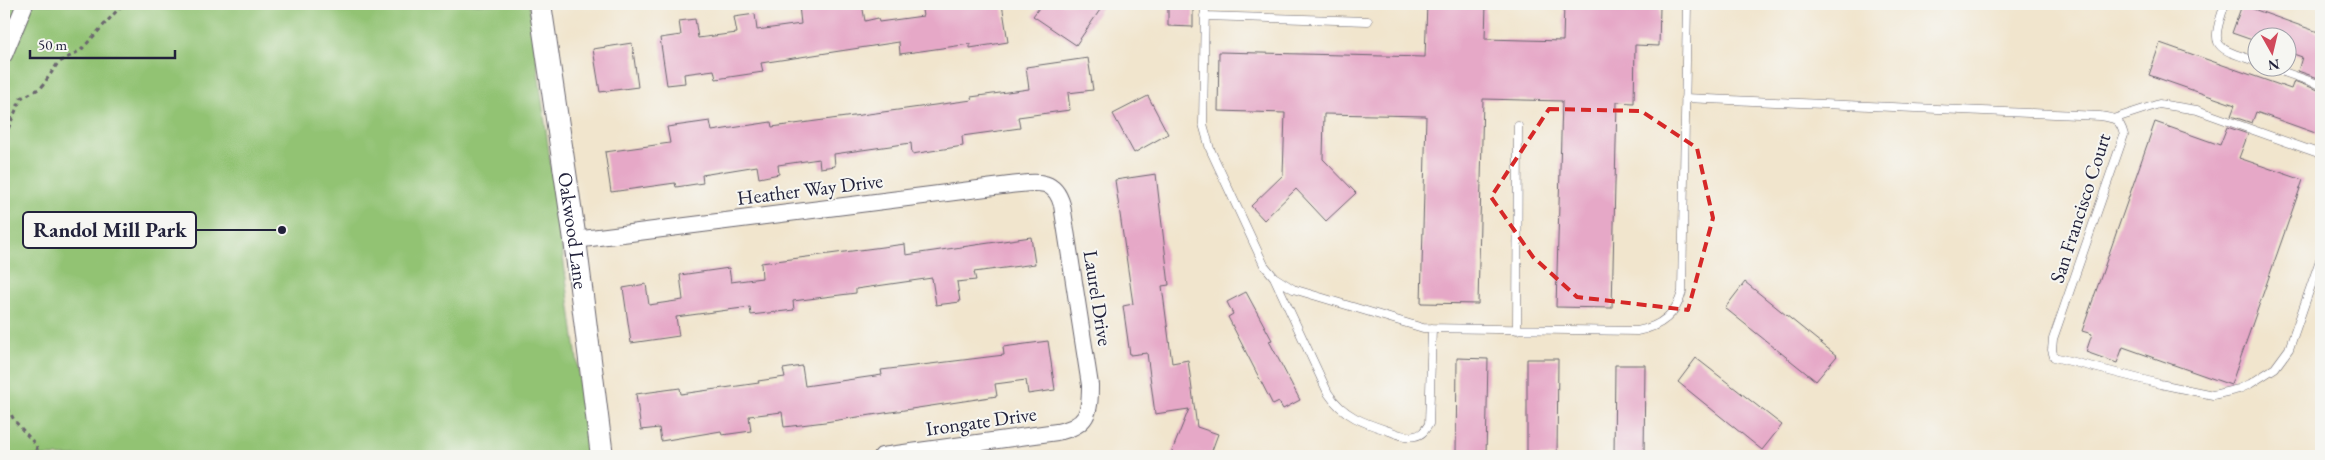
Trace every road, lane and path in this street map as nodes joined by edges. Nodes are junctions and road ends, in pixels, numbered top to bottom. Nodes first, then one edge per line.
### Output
1 (25, 4) edge
2 (123, 4) edge
3 (540, 4) edge
4 (1205, 4) edge
5 (1686, 4) edge
6 (2225, 4) edge
7 (1204, 16) junction
8 (1368, 21) dead end
9 (4, 55) edge
10 (2248, 58) edge
11 (2298, 77) edge
12 (2321, 85) edge
13 (1685, 98) junction
14 (2116, 118) junction
15 (1518, 126) dead end
16 (2321, 154) edge
17 (4, 160) edge
18 (1050, 185) joint
19 (575, 240) junction
20 (2321, 257) edge
21 (1274, 277) junction
22 (1432, 328) junction
23 (1517, 330) junction
24 (4, 401) edge
25 (1084, 422) joint
26 (39, 456) edge
27 (602, 456) edge
28 (882, 456) edge

1 - 9 street
2 - 17 path
3 - 19 street, Oakwood Lane
4 - 7 lane
5 - 13 lane
6 - 10 lane
7 - 8 lane
7 - 21 lane
11 - 12 lane
13 - 14 lane, San Francisco Court
13 - 23 lane
14 - 16 lane
14 - 20 lane, San Francisco Court
15 - 23 lane
18 - 19 street, Heather Way Drive
18 - 25 street, Laurel Drive
19 - 27 street, Oakwood Lane
21 - 22 lane
21 - 22 lane
22 - 23 lane
24 - 26 path
25 - 28 street, Irongate Drive

